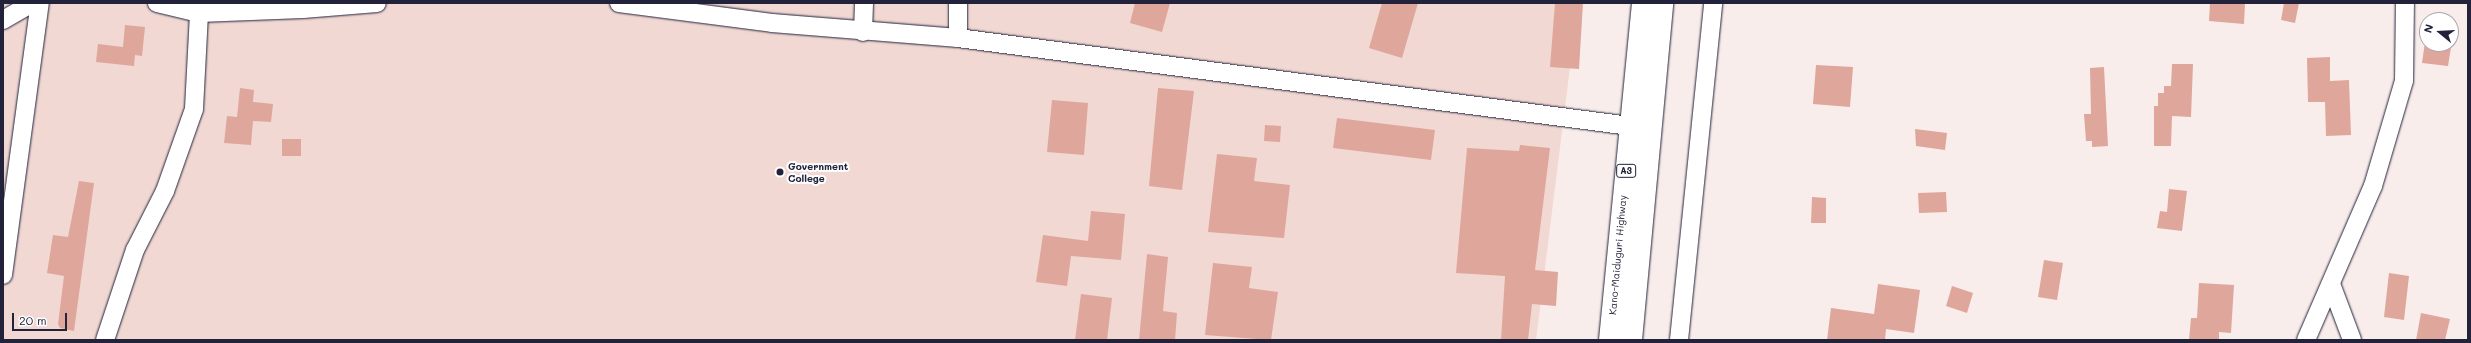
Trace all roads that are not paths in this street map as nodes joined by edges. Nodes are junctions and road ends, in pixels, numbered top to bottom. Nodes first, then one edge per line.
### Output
1 (33, 3) edge
2 (40, 3) edge
3 (158, 3) edge
4 (377, 3) edge
5 (619, 3) edge
6 (864, 3) edge
7 (958, 3) edge
8 (1643, 3) edge
9 (1662, 3) edge
10 (1713, 3) edge
11 (2405, 3) edge
12 (199, 13) junction
13 (3, 20) edge
14 (863, 32) junction
15 (958, 38) junction
16 (1630, 126) junction
17 (3, 275) edge
18 (2331, 284) junction
19 (105, 340) edge
20 (1610, 340) edge
21 (1630, 340) edge
22 (1679, 340) edge
23 (2306, 340) edge
24 (2352, 340) edge

1 - 13 street
2 - 17 street
3 - 12 street
4 - 12 street
5 - 14 street
6 - 14 street
7 - 15 street
8 - 16 highway, Kano-Maiduguri Highway / A3
9 - 21 highway, Kano-Maiduguri Highway / A3
10 - 22 street
11 - 18 street
12 - 19 street
14 - 15 street
15 - 16 street
16 - 20 highway, Kano-Maiduguri Highway / A3
18 - 23 street
18 - 24 street

